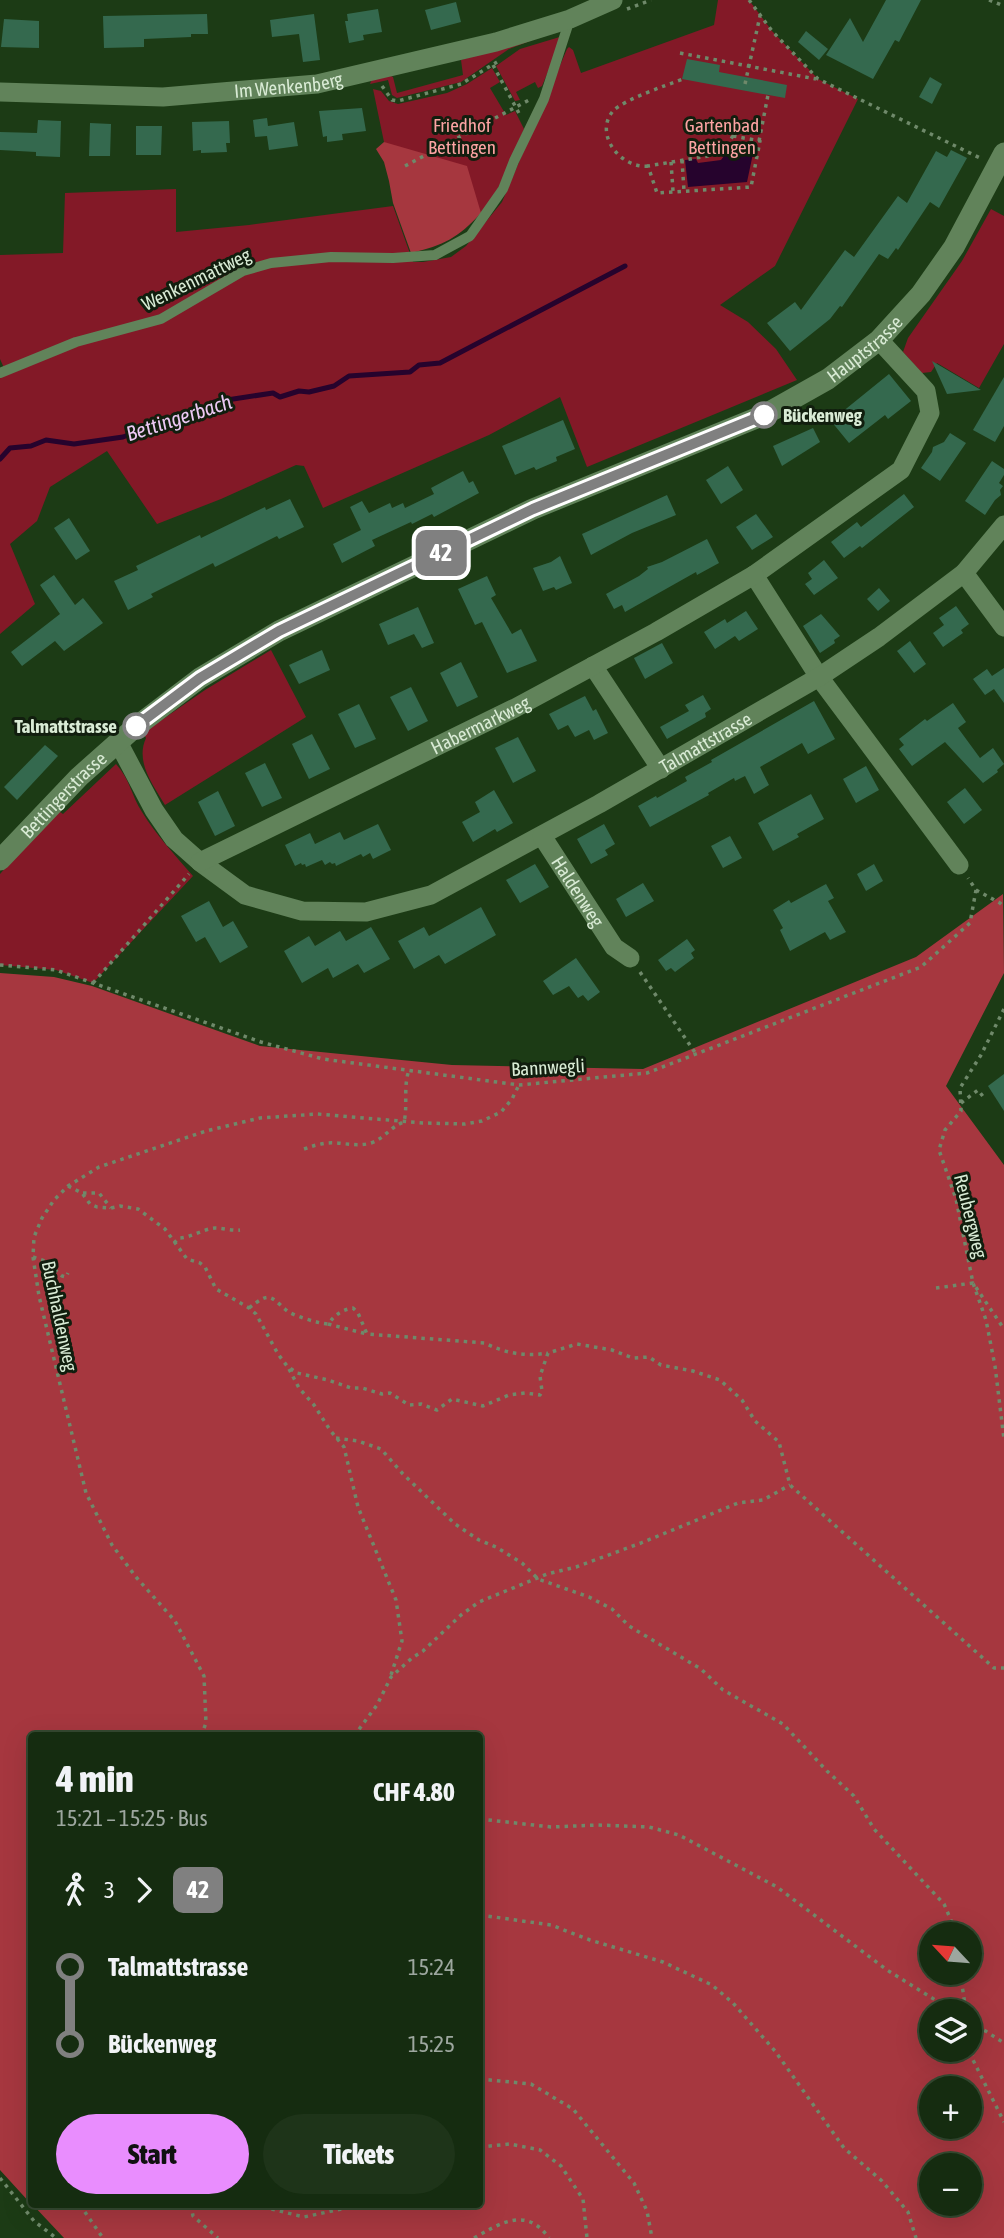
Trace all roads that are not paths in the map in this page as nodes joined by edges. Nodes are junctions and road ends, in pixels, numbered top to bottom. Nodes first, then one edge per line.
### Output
1 (613, 0) edge
2 (570, 19) junction
3 (0, 92) edge
4 (1000, 160) edge
5 (879, 340) junction
6 (0, 373) edge
7 (533, 509) joint
8 (1004, 525) edge
9 (964, 573) junction
10 (754, 575) junction
11 (1004, 627) edge
12 (593, 666) junction
13 (819, 677) junction
14 (118, 742) junction
15 (661, 769) junction
16 (542, 836) junction
17 (0, 860) edge
18 (200, 862) junction
19 (959, 865) road end
20 (622, 953) road end

1 - 2 street, Im Wenkenberg
2 - 3 street, Im Wenkenberg
2 - 6 lane, Wenkenmattweg
4 - 5 street, Hauptstrasse
5 - 7 street, Hauptstrasse
5 - 10 street
7 - 14 street, Bettingerstrasse
8 - 9 street, Talmattstrasse
9 - 11 street
9 - 13 street, Talmattstrasse
10 - 12 street, Habermarkweg
10 - 13 street
12 - 15 street
12 - 18 street, Habermarkweg
13 - 15 street, Talmattstrasse
13 - 19 street
14 - 17 street, Bettingerstrasse
14 - 18 street, Talmattstrasse
15 - 16 street, Talmattstrasse
16 - 18 street, Talmattstrasse
16 - 20 street, Haldenweg

